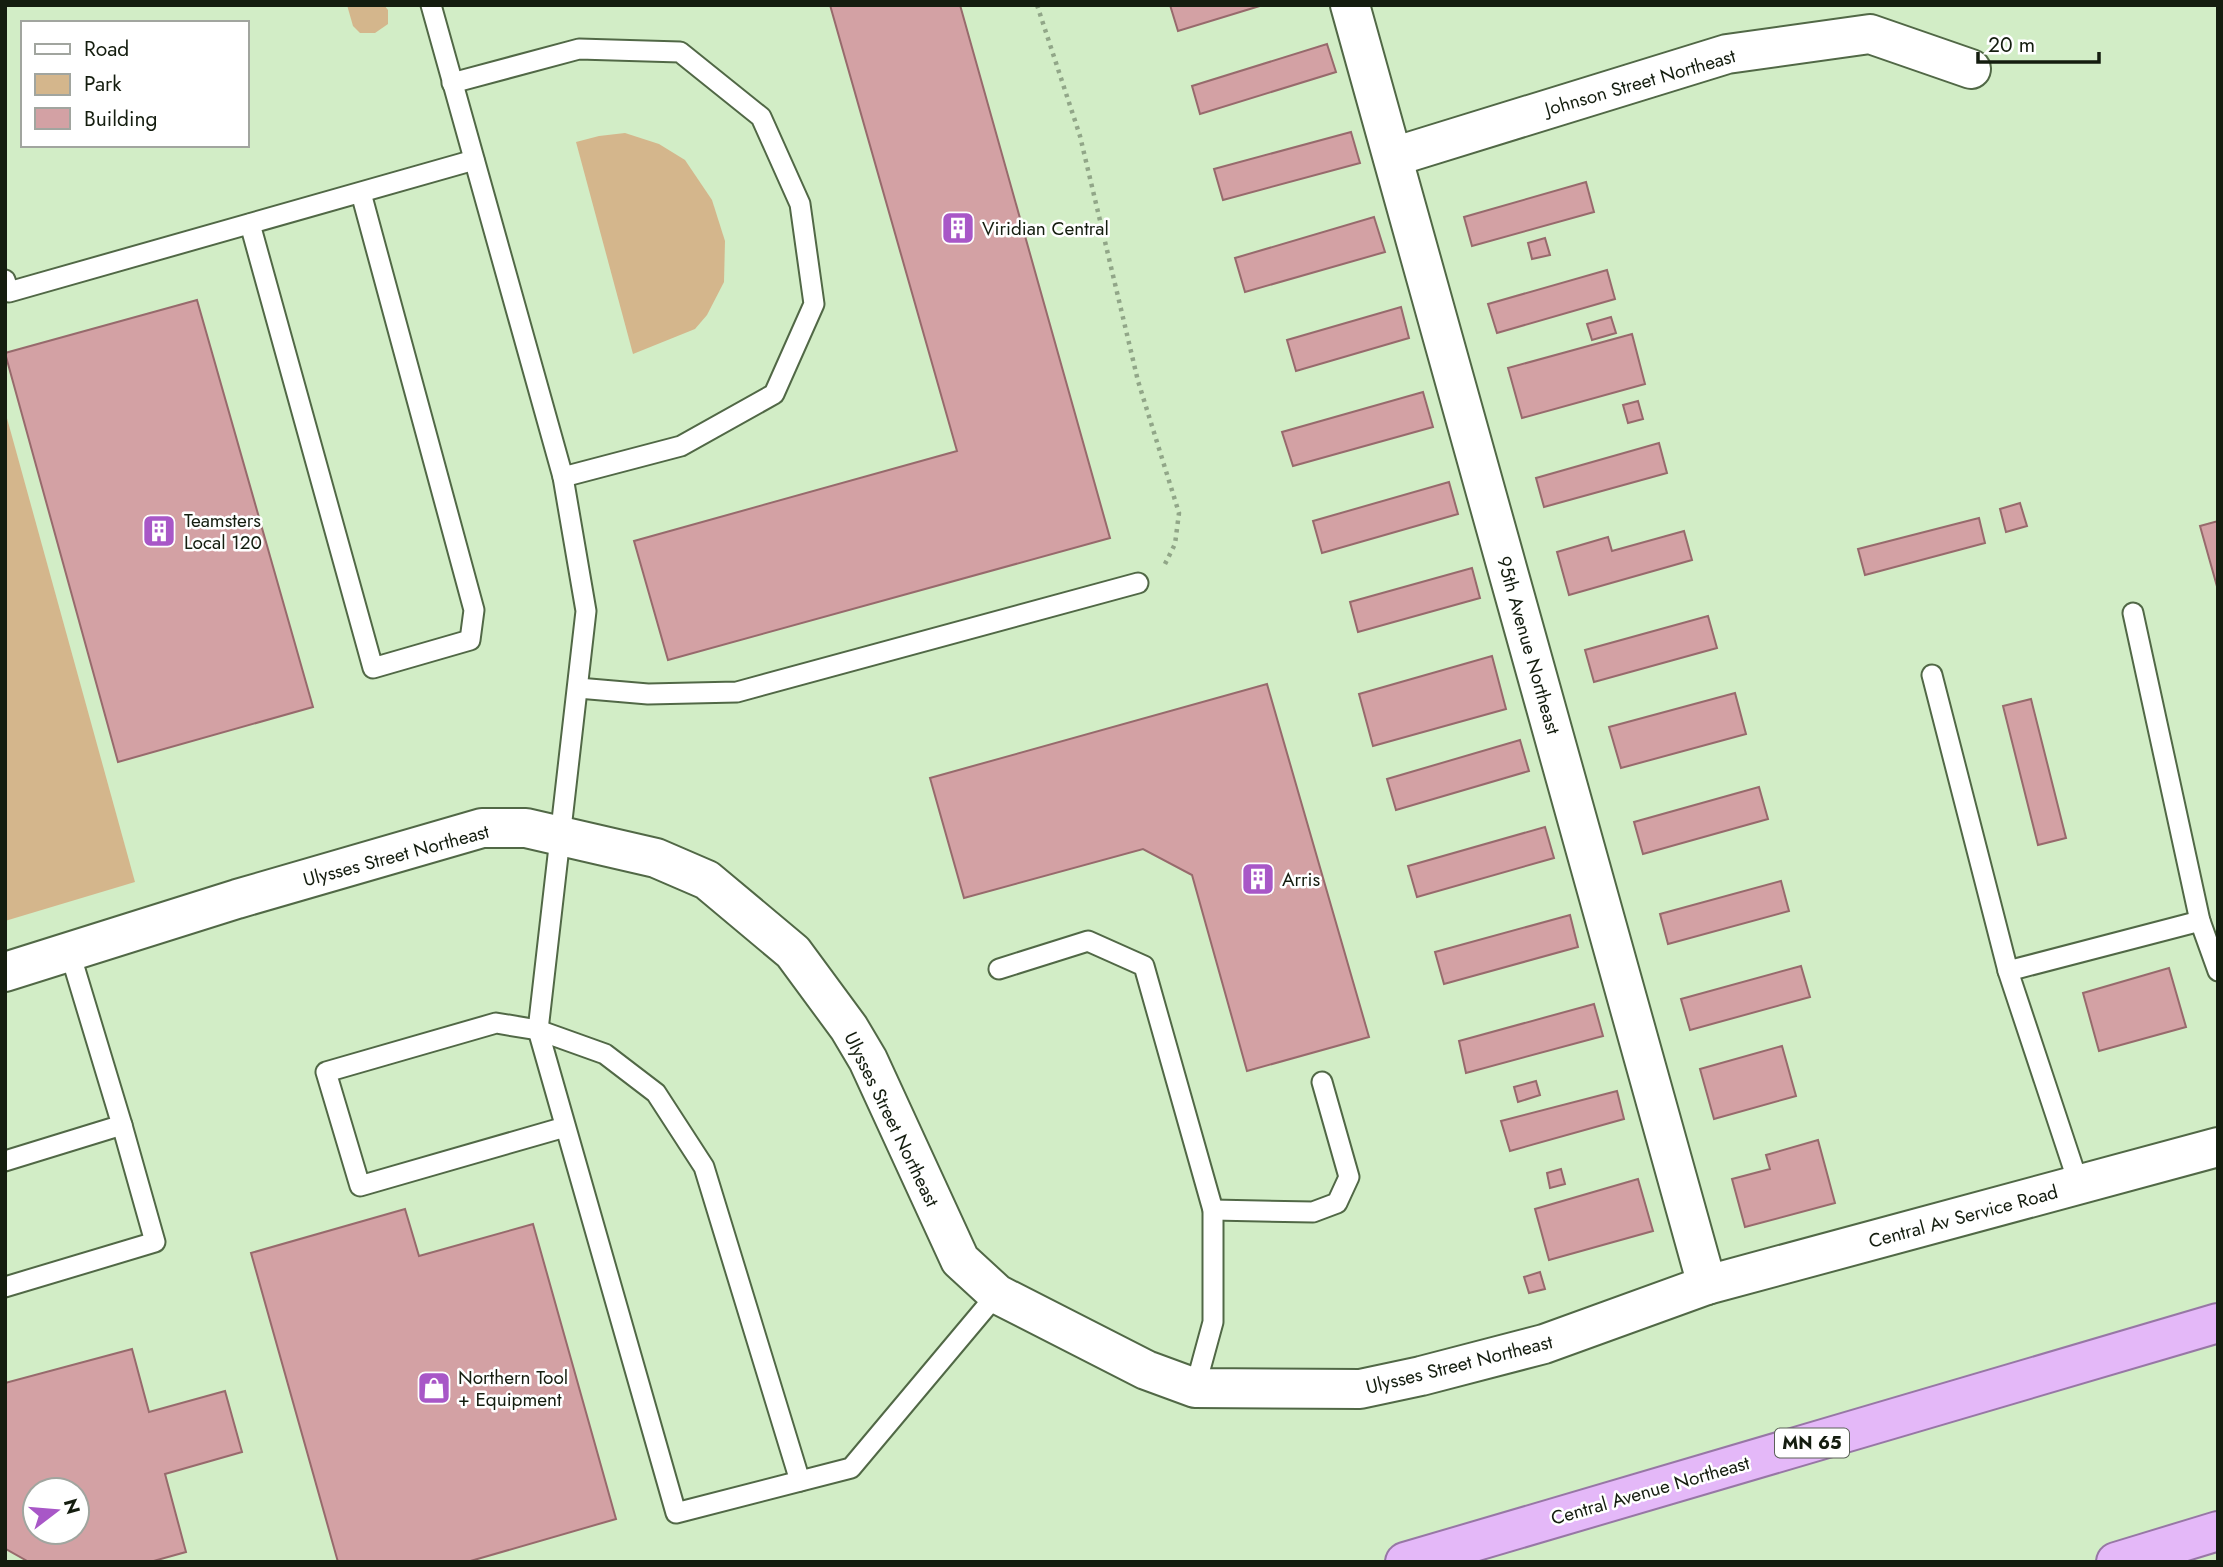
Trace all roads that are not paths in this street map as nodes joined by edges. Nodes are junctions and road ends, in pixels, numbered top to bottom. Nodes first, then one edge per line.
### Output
1 (431, 5) edge
2 (1350, 5) edge
3 (1971, 69) dead end
4 (452, 83) junction
5 (1393, 157) junction
6 (474, 160) junction
7 (361, 193) junction
8 (250, 224) junction
9 (5, 280) edge
10 (563, 477) junction
11 (1138, 583) road end
12 (2133, 613) dead end
13 (1932, 675) dead end
14 (578, 688) junction
15 (559, 835) junction
16 (2200, 921) junction
17 (70, 953) junction
18 (999, 969) dead end
19 (2008, 971) junction
20 (2218, 971) edge
21 (5, 972) edge
22 (538, 1030) junction
23 (1322, 1082) dead end
24 (122, 1125) junction
25 (565, 1127) junction
26 (2218, 1147) edge
27 (5, 1161) edge
28 (2079, 1185) junction
29 (1213, 1210) junction
30 (1707, 1285) junction
31 (5, 1287) edge
32 (997, 1294) junction
33 (2218, 1323) edge
34 (1195, 1388) junction
35 (800, 1481) junction
36 (2218, 1531) edge
37 (1405, 1562) edge
38 (2116, 1562) edge

1 - 4 lane
2 - 5 street, 95th Avenue Northeast
3 - 5 street, Johnson Street Northeast
4 - 6 lane
4 - 10 lane
5 - 30 street, 95th Avenue Northeast
6 - 7 lane
6 - 10 lane
7 - 8 lane
7 - 8 lane
8 - 9 lane
10 - 14 lane
11 - 14 lane
12 - 16 lane
13 - 19 lane
14 - 15 lane
15 - 17 street, Ulysses Street Northeast
15 - 22 lane
15 - 32 street, Ulysses Street Northeast
16 - 19 lane
16 - 20 lane
17 - 21 street, Ulysses Street Northeast
17 - 24 lane
18 - 29 lane
19 - 28 lane
22 - 25 lane
22 - 25 lane
22 - 35 lane
23 - 29 lane
24 - 27 lane
24 - 31 lane
25 - 35 lane
26 - 28 street, Central Av Service Road
28 - 30 street, Central Av Service Road
29 - 34 lane
30 - 34 street, Ulysses Street Northeast
32 - 34 street, Ulysses Street Northeast
32 - 35 lane
33 - 37 highway, Central Avenue Northeast / MN 65
36 - 38 highway

